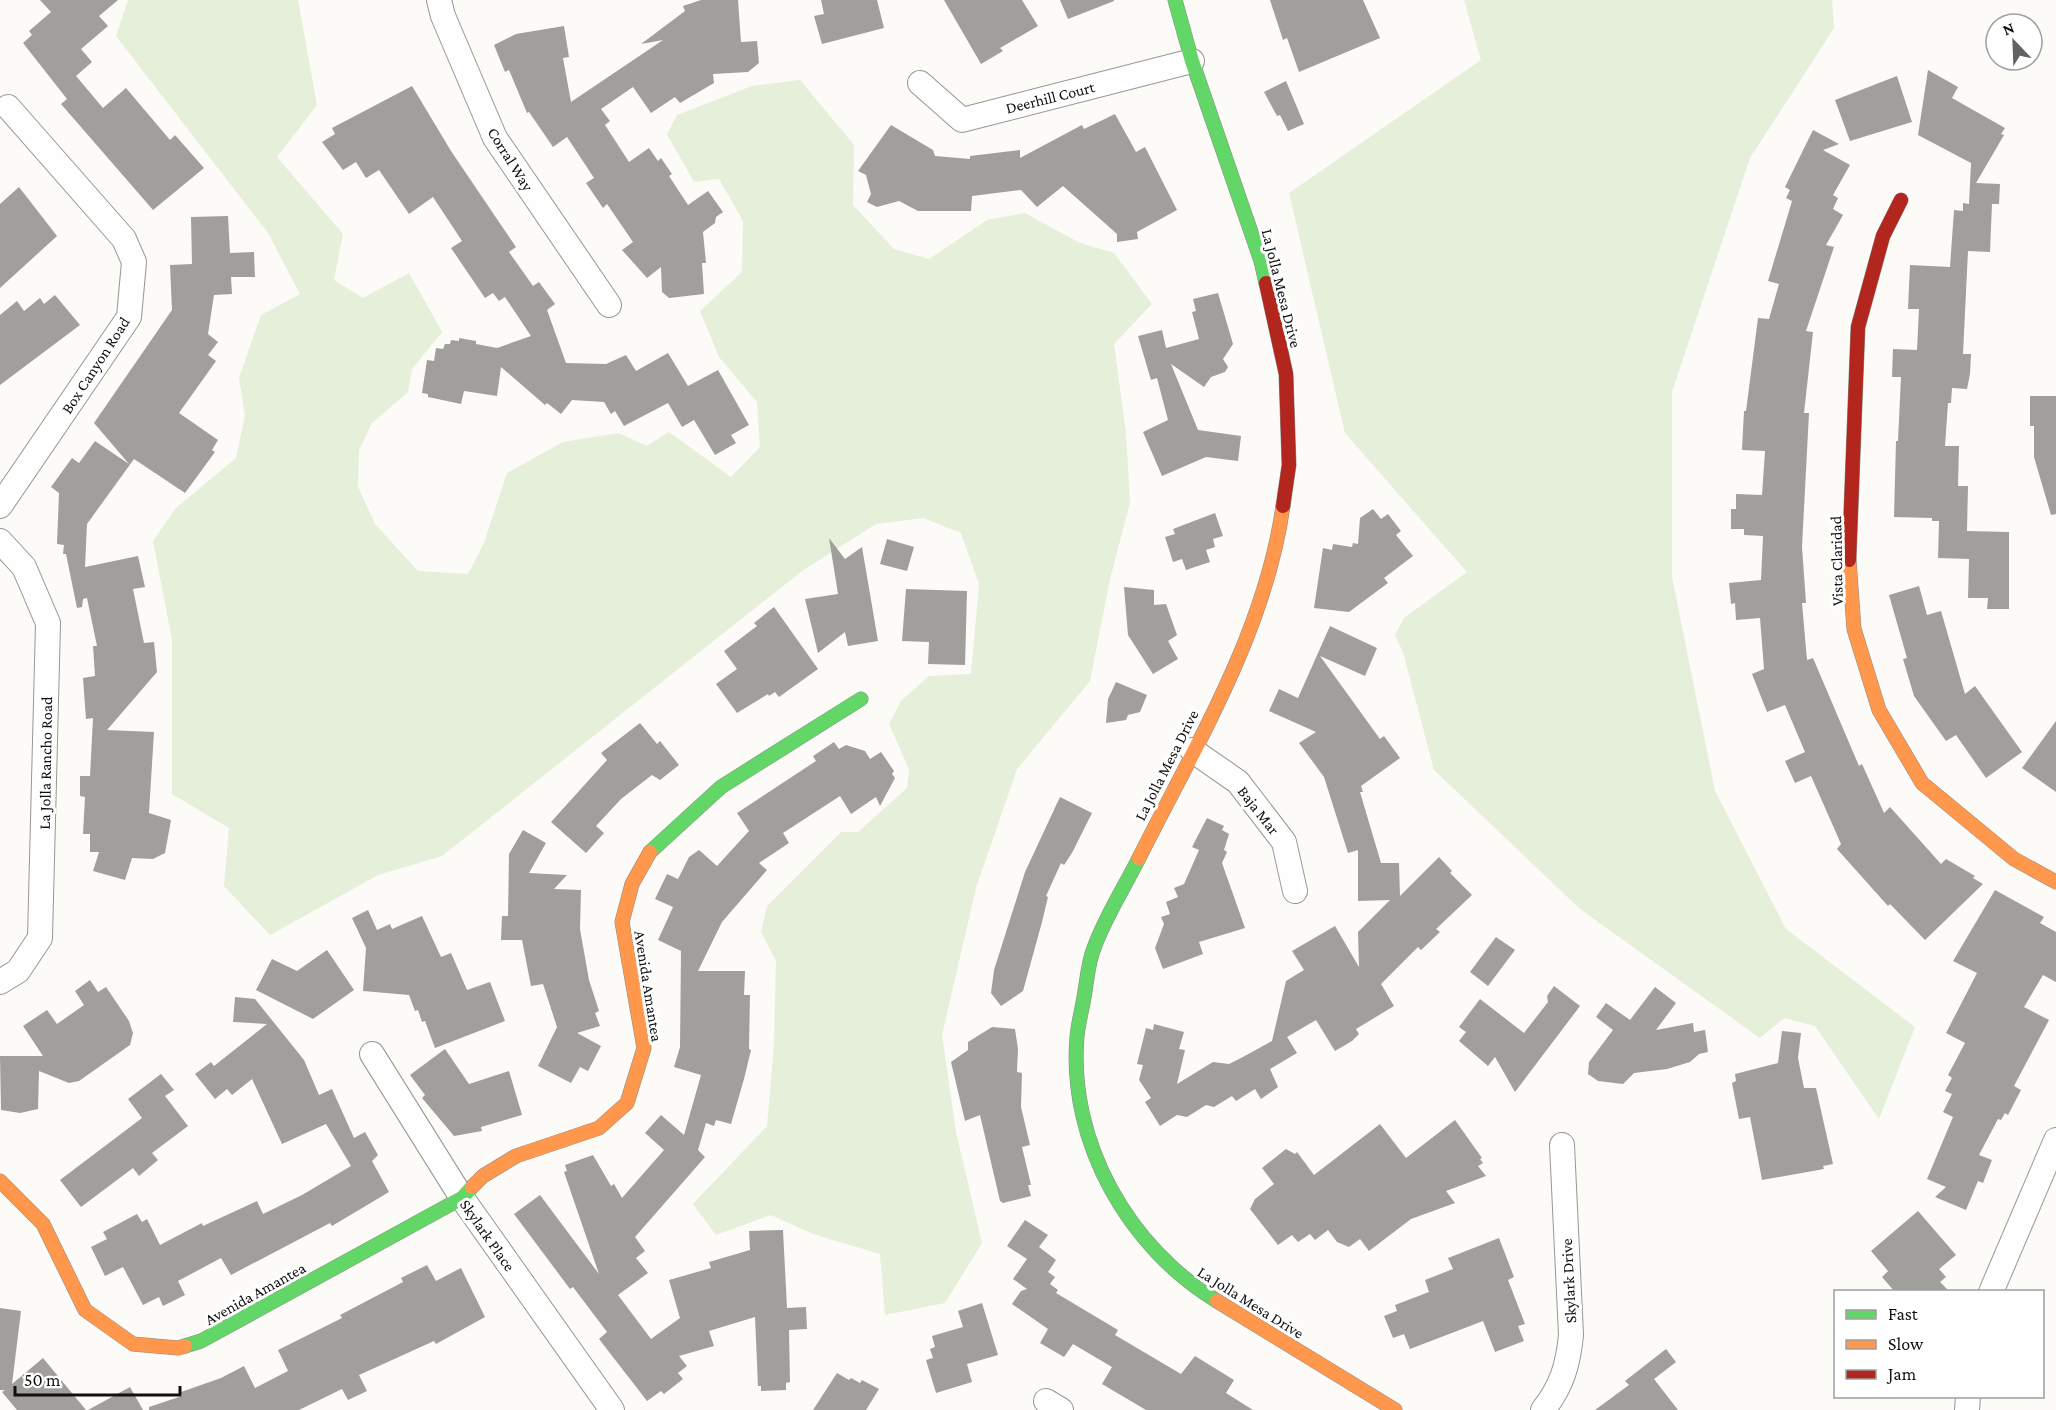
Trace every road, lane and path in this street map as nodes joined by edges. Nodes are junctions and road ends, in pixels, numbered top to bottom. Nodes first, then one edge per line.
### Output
1 (439, 0) edge
2 (1175, 0) edge
3 (1192, 61) junction
4 (920, 83) dead end
5 (9, 107) dead end
6 (1901, 200) dead end
7 (609, 305) dead end
8 (0, 506) edge
9 (0, 541) edge
10 (861, 699) dead end
11 (1191, 750) junction
12 (2056, 882) edge
13 (1295, 891) dead end
14 (0, 982) edge
15 (372, 1054) dead end
16 (2056, 1140) edge
17 (1562, 1145) dead end
18 (0, 1181) edge
19 (462, 1198) junction
20 (1992, 1290) edge
21 (612, 1410) edge
22 (1395, 1410) edge
23 (1543, 1410) edge

1 - 7 street, Corral Way
2 - 3 street, La Jolla Mesa Drive
3 - 4 street, Deerhill Court
3 - 11 street, La Jolla Mesa Drive
5 - 8 street, Box Canyon Road
6 - 12 street, Vista Claridad
9 - 14 street, La Jolla Rancho Road
10 - 19 street, Avenida Amantea
11 - 13 street, Baja Mar
11 - 22 street, La Jolla Mesa Drive
15 - 19 street, Skylark Place
16 - 20 street
17 - 23 street, Skylark Drive
18 - 19 street, Avenida Amantea
19 - 21 street, Skylark Place

